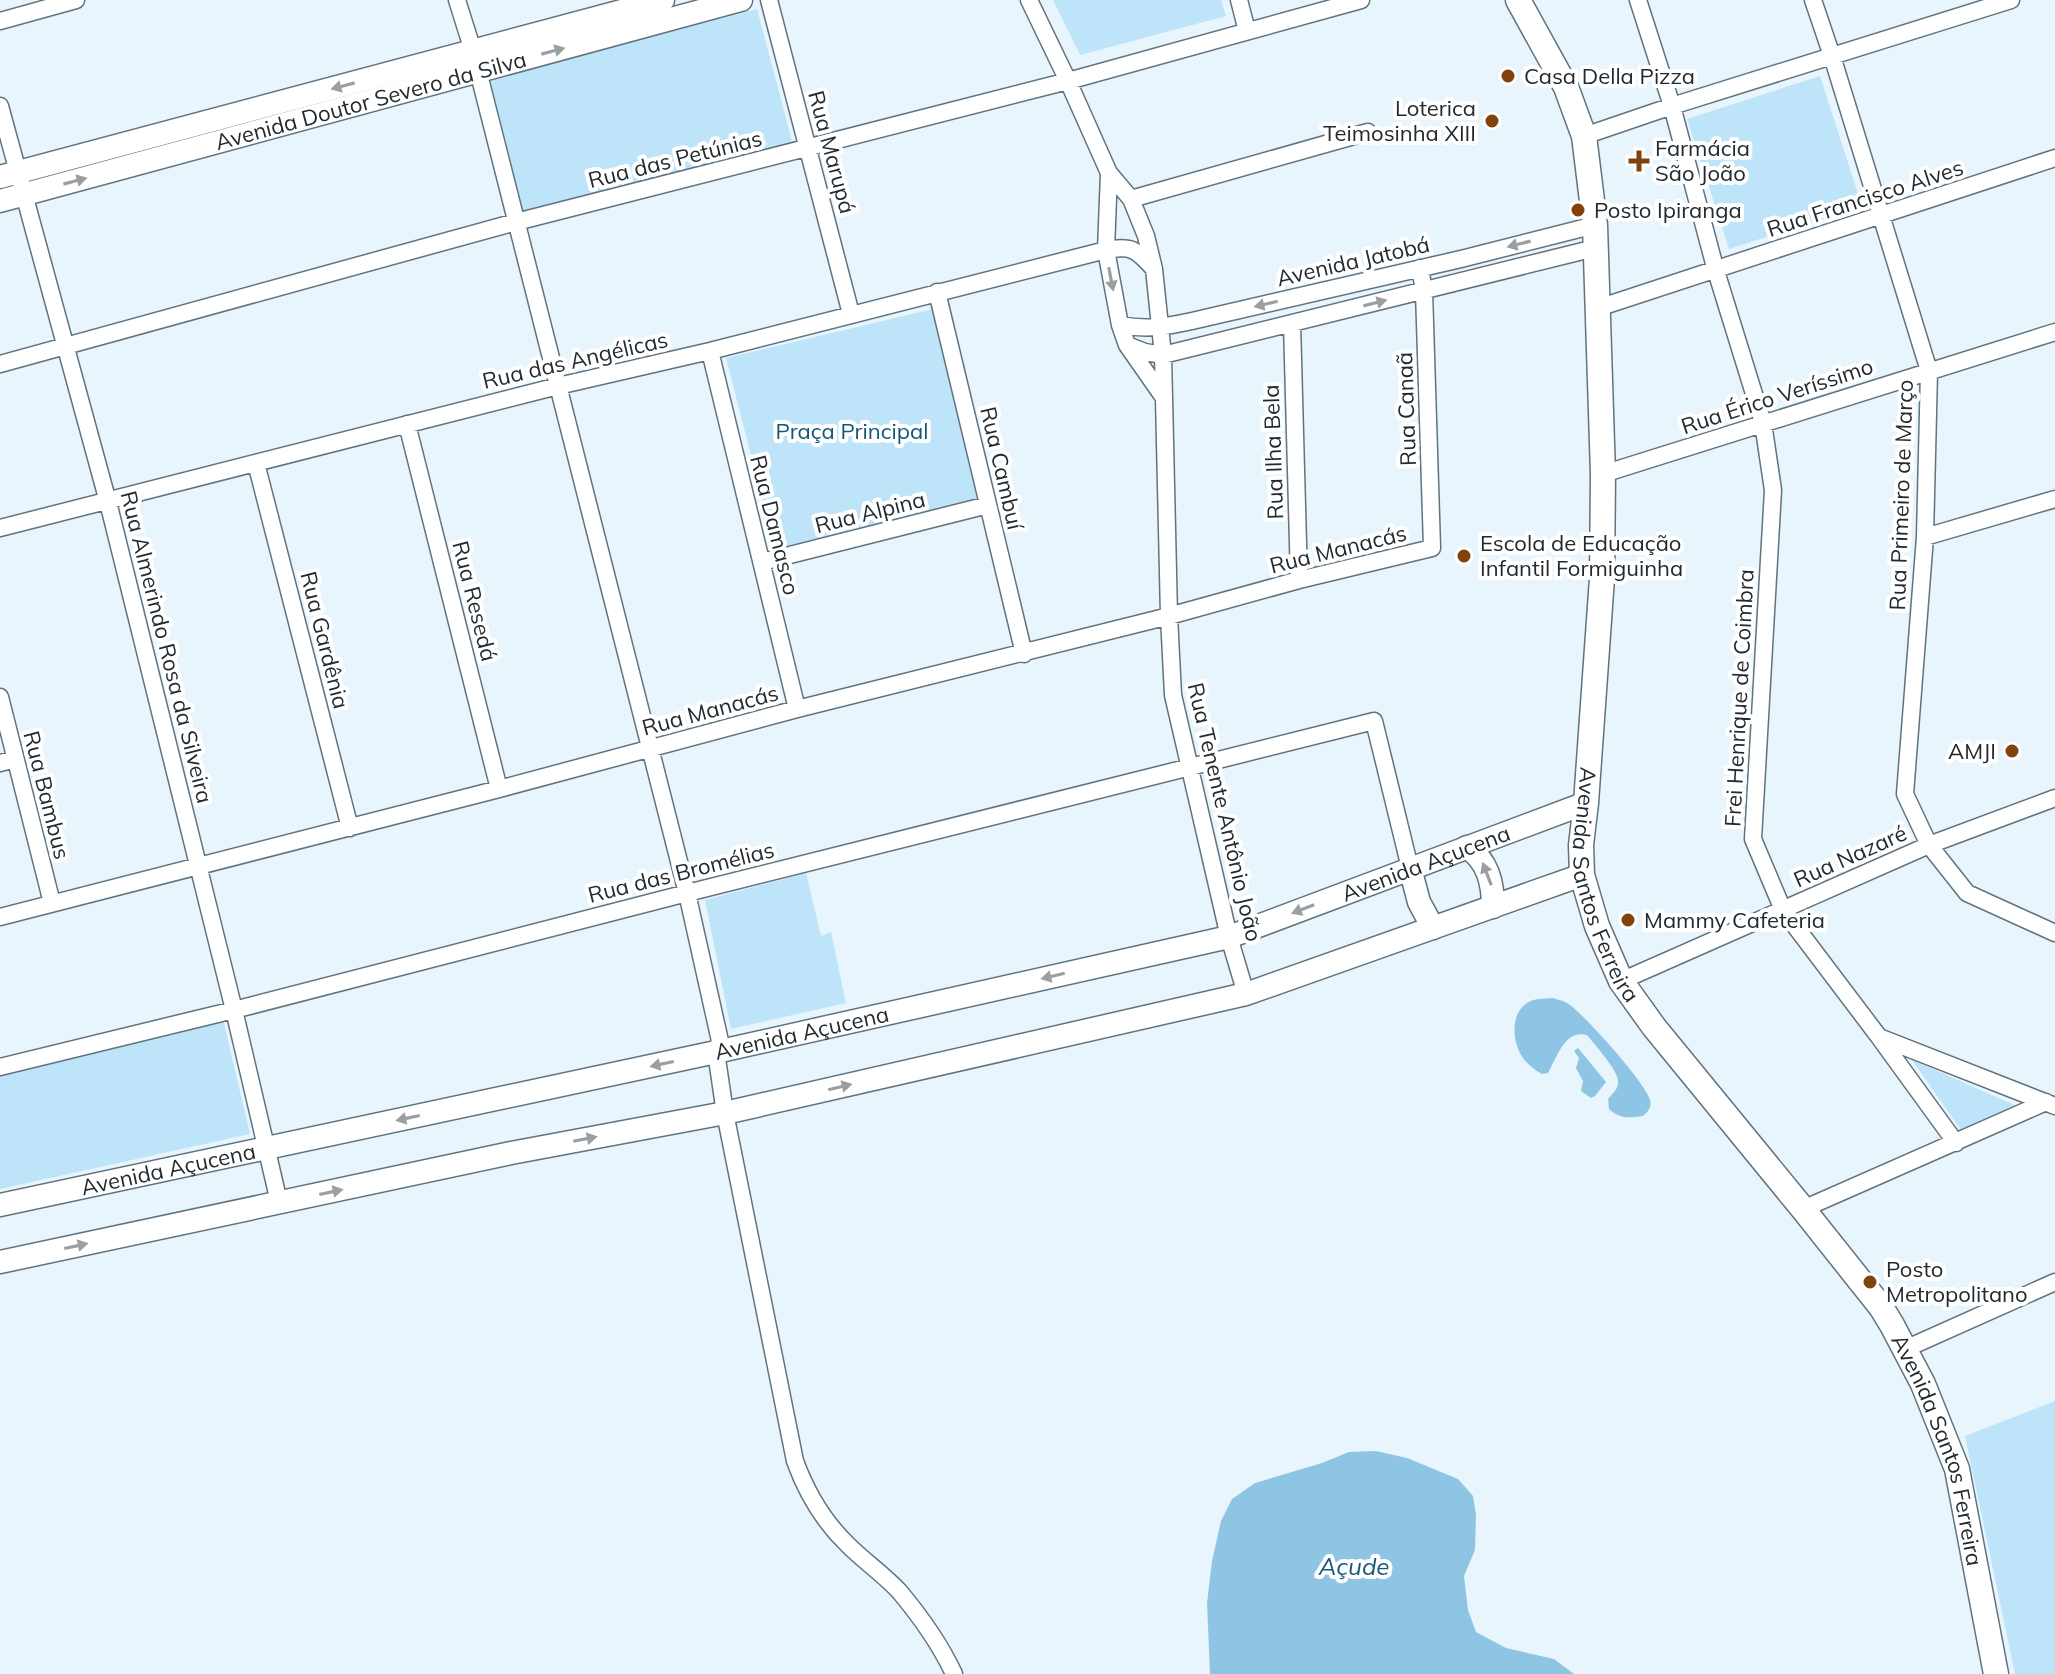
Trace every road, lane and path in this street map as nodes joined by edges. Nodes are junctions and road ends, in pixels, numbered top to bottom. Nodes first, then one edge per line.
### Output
1 (76, 0) edge
2 (457, 0) edge
3 (663, 0) edge
4 (741, 0) edge
5 (769, 0) edge
6 (1029, 0) edge
7 (1239, 0) edge
8 (1361, 0) edge
9 (1518, 0) edge
10 (1638, 0) edge
11 (1813, 0) edge
12 (2011, 0) edge
13 (0, 21) edge
14 (1247, 31) junction
15 (1832, 56) junction
16 (475, 62) junction
17 (1068, 81) junction
18 (0, 106) edge
19 (1672, 106) junction
20 (1368, 132) dead end
21 (1584, 136) junction
22 (808, 149) junction
23 (2055, 158) edge
24 (1109, 173) junction
25 (9, 175) edge
26 (23, 195) junction
27 (1131, 199) junction
28 (0, 201) edge
29 (1881, 215) junction
30 (516, 222) junction
31 (1595, 236) junction
32 (1106, 250) junction
33 (1461, 259) junction
34 (1420, 268) junction
35 (1154, 269) junction
36 (1716, 271) junction
37 (1466, 280) junction
38 (1424, 291) junction
39 (937, 292) junction
40 (1598, 308) junction
41 (851, 314) junction
42 (1292, 323) junction
43 (1120, 325) junction
44 (1160, 328) junction
45 (2055, 332) edge
46 (1127, 345) junction
47 (65, 346) junction
48 (710, 351) junction
49 (1163, 355) junction
50 (0, 364) edge
51 (1929, 371) junction
52 (558, 386) junction
53 (1164, 399) junction
54 (1763, 423) junction
55 (407, 424) junction
56 (256, 463) junction
57 (1603, 474) junction
58 (2055, 499) edge
59 (108, 502) junction
60 (988, 505) junction
61 (0, 528) edge
62 (1925, 537) junction
63 (1432, 548) joint
64 (762, 562) junction
65 (1299, 580) junction
66 (1169, 616) junction
67 (1024, 654) junction
68 (0, 697) edge
69 (797, 709) junction
70 (650, 749) junction
71 (8, 761) edge
72 (1190, 767) junction
73 (499, 789) junction
74 (2055, 798) edge
75 (1586, 803) junction
76 (350, 828) junction
77 (1929, 845) junction
78 (1467, 847) junction
79 (198, 865) junction
80 (1410, 868) junction
81 (1582, 875) junction
82 (687, 893) junction
83 (52, 903) junction
84 (1493, 907) junction
85 (1783, 910) junction
86 (0, 917) edge
87 (1433, 928) junction
88 (2055, 933) edge
89 (1229, 937) junction
90 (1621, 981) junction
91 (1246, 994) junction
92 (234, 1010) junction
93 (1879, 1037) junction
94 (716, 1052) junction
95 (0, 1067) edge
96 (2051, 1104) edge
97 (725, 1113) junction
98 (1956, 1143) junction
99 (266, 1148) junction
100 (279, 1202) junction
101 (0, 1205) edge
102 (1803, 1209) junction
103 (0, 1262) edge
104 (2055, 1282) edge
105 (1905, 1349) junction
106 (954, 1674) edge
107 (1996, 1674) edge

1 - 13 street
2 - 16 street
3 - 16 main road, Avenida Doutor Severo da Silva
16 -> 4 main road, Avenida Doutor Severo da Silva
5 - 22 street, Rua Marupá
6 - 17 street, Rua Tenente Antônio João
7 - 14 street
8 - 14 street, Rua das Petúnias
9 - 21 main road, Avenida Santos Ferreira
10 - 19 street, Frei Henrique de Coimbra
11 - 15 street, Rua Primeiro de Março
12 - 15 street
14 - 17 street, Rua das Petúnias
15 - 19 street
15 - 29 street, Rua Primeiro de Março
16 -> 25 main road, Avenida Doutor Severo da Silva
26 -> 16 main road, Avenida Doutor Severo da Silva
16 - 30 street
17 - 22 street, Rua das Petúnias
17 - 24 street, Rua Tenente Antônio João
18 - 25 street, Rua Almerindo Rosa da Silveira
19 - 21 street
19 - 36 street, Frei Henrique de Coimbra
20 - 27 street
21 - 31 main road, Avenida Santos Ferreira
22 - 30 street, Rua das Petúnias
22 - 41 street, Rua Marupá
23 - 29 street, Rua Francisco Alves
24 - 27 street, Rua Tenente Antônio João
24 - 32 street, Rua Tenente Antônio João
25 - 26 street, Rua Almerindo Rosa da Silveira
26 - 28 main road, Avenida Doutor Severo da Silva
26 - 47 street, Rua Almerindo Rosa da Silveira
27 - 35 street, Rua Tenente Antônio João
29 - 36 street, Rua Francisco Alves
29 - 51 street, Rua Primeiro de Março
30 - 47 street, Rua das Petúnias
30 - 52 street
31 -> 33 street, Avenida Jatobá
31 - 37 street, Avenida Jatobá
31 - 40 main road, Avenida Santos Ferreira
32 - 35 street, Rua das Angélicas
32 - 39 street, Rua das Angélicas
32 -> 43 street, Rua Tenente Antônio João
33 - 34 street, Avenida Jatobá
33 - 37 street
34 - 38 street, Rua Canaã
34 -> 44 street, Avenida Jatobá
35 - 44 street, Rua Tenente Antônio João
36 - 40 street, Rua Francisco Alves
36 - 54 street, Frei Henrique de Coimbra
37 - 38 street, Avenida Jatobá
42 -> 38 street, Avenida Jatobá
38 - 63 street, Rua Canaã
39 - 41 street, Rua das Angélicas
39 - 60 street, Rua Cambuí
40 - 57 main road, Avenida Santos Ferreira
41 - 48 street, Rua das Angélicas
42 - 49 street, Avenida Jatobá
42 - 65 street, Rua Ilha Bela
43 - 44 street, Avenida Jatobá
43 - 46 street, Rua Tenente Antônio João
44 - 49 street, Rua Tenente Antônio João
45 - 51 street, Rua Érico Veríssimo
46 - 49 street, Avenida Jatobá
46 - 53 street, Rua Tenente Antônio João
47 - 50 street, Rua das Petúnias
47 - 59 street, Rua Almerindo Rosa da Silveira
48 - 52 street, Rua das Angélicas
48 - 64 street, Rua Damasco
49 - 53 street, Rua Tenente Antônio João
51 - 54 street, Rua Érico Veríssimo
51 - 62 street, Rua Primeiro de Março
52 - 55 street, Rua das Angélicas
52 - 70 street
53 - 66 street, Rua Tenente Antônio João
54 - 57 street, Rua Érico Veríssimo
54 - 85 street, Frei Henrique de Coimbra
55 - 56 street, Rua das Angélicas
55 - 73 street, Rua Resedá
56 - 59 street, Rua das Angélicas
56 - 76 street, Rua Gardênia
57 - 75 main road, Avenida Santos Ferreira
58 - 62 street
59 - 61 street, Rua das Angélicas
59 - 79 street, Rua Almerindo Rosa da Silveira
60 - 64 street, Rua Alpina
60 - 67 street, Rua Cambuí
62 - 77 street, Rua Primeiro de Março
63 - 65 street, Rua Manacás
64 - 69 street, Rua Damasco
65 - 66 street, Rua Manacás
66 - 67 street, Rua Manacás
66 - 72 street, Rua Tenente Antônio João
67 - 69 street, Rua Manacás
68 - 71 street, Rua Bambus
69 - 70 street, Rua Manacás
70 - 73 street, Rua Manacás
70 - 82 street
71 - 83 street, Rua Bambus
72 - 80 street, Rua das Bromélias
72 - 82 street, Rua das Bromélias
72 - 89 street, Rua Tenente Antônio João
73 - 76 street, Rua Manacás
74 - 77 street, Rua Nazaré
75 - 78 main road, Avenida Açucena
75 - 81 main road, Avenida Santos Ferreira
76 - 79 street, Rua Manacás
77 - 85 street, Rua Nazaré
77 - 88 street, Rua Primeiro de Março
78 - 80 main road, Avenida Açucena
84 -> 78 main road
79 - 83 street, Rua Manacás
79 - 92 street, Rua Almerindo Rosa da Silveira
80 - 87 main road
80 -> 89 main road, Avenida Açucena
81 - 84 main road
81 - 90 main road, Avenida Santos Ferreira
82 - 92 street, Rua das Bromélias
82 - 94 street
83 - 86 street, Rua Manacás
84 - 87 main road
85 - 90 street, Rua Nazaré
85 - 93 street, Frei Henrique de Coimbra
87 - 91 main road
89 - 91 street, Rua Tenente Antônio João
89 -> 94 main road, Avenida Açucena
90 - 102 main road, Avenida Santos Ferreira
97 -> 91 main road
92 - 95 street, Rua das Bromélias
92 - 99 street, Rua Almerindo Rosa da Silveira
93 - 96 street
93 - 98 street, Frei Henrique de Coimbra
94 - 97 street
94 -> 99 main road, Avenida Açucena
96 - 98 street
100 -> 97 main road
97 - 106 street
98 - 102 street
99 - 100 street, Rua Almerindo Rosa da Silveira
99 - 101 main road, Avenida Açucena
103 -> 100 main road
102 - 105 main road, Avenida Santos Ferreira
104 - 105 street
105 - 107 main road, Avenida Santos Ferreira

